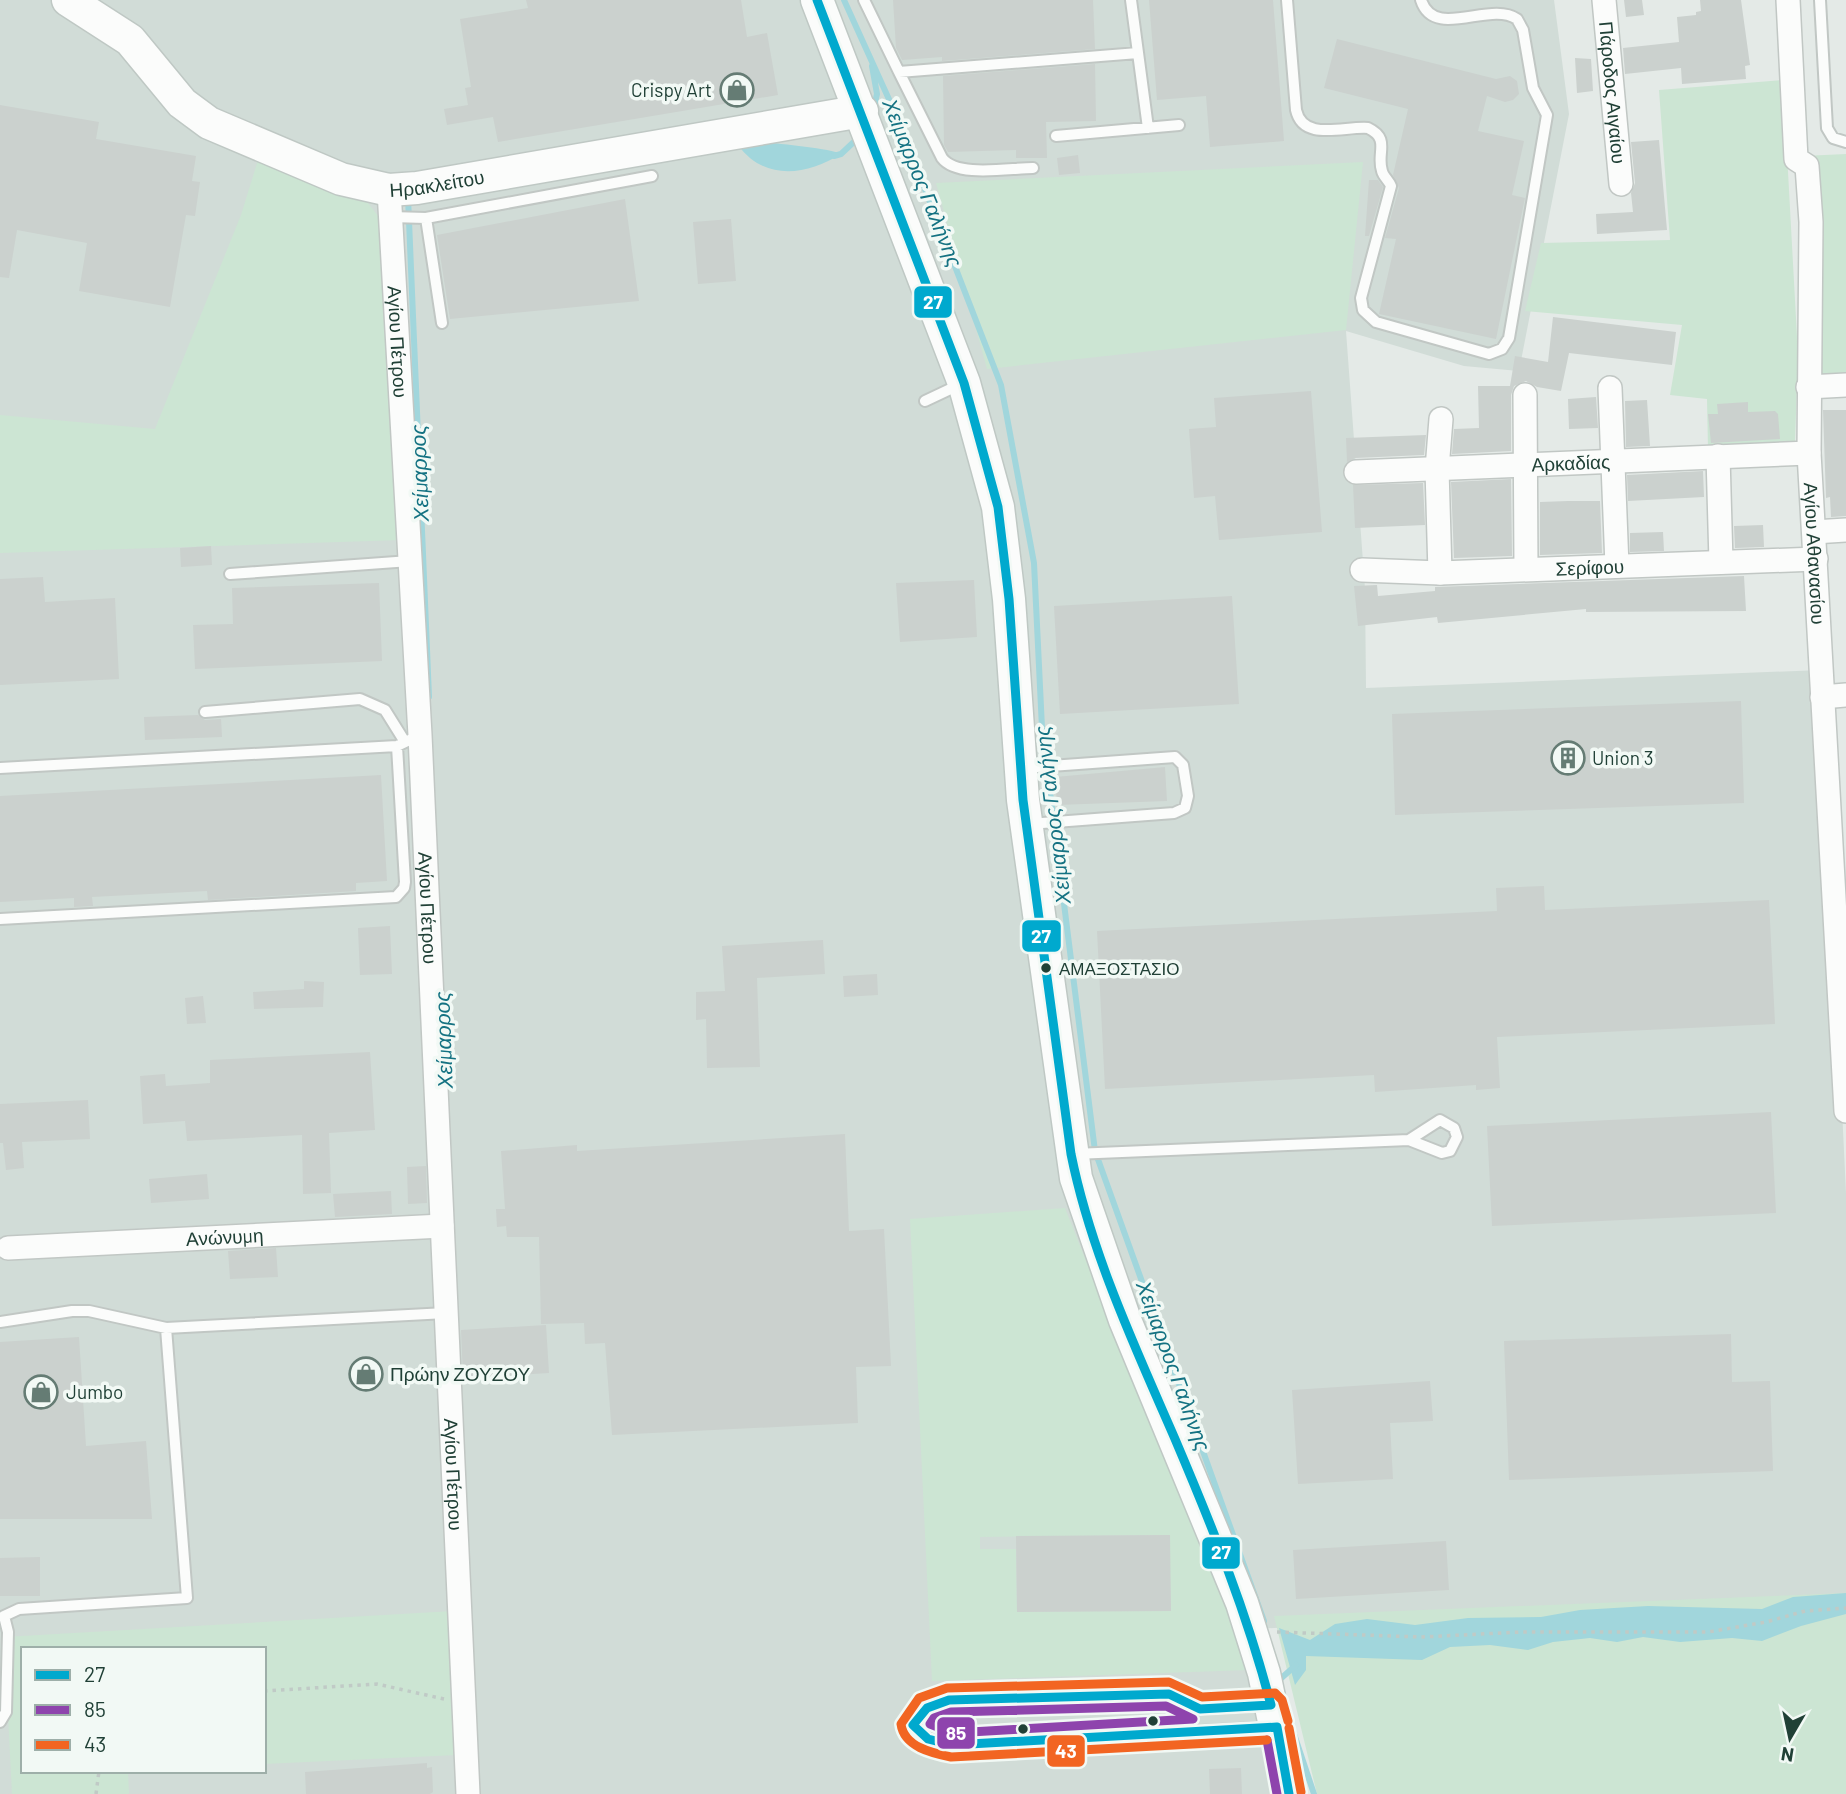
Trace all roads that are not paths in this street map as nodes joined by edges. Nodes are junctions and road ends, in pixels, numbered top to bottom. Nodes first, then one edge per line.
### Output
1 (68, 0) edge
2 (817, 0) edge
3 (864, 0) edge
4 (1131, 0) edge
5 (1287, 0) edge
6 (1421, 0) edge
7 (1604, 0) edge
8 (1788, 0) edge
9 (1820, 0) edge
10 (1138, 52) junction
11 (899, 72) junction
12 (862, 111) junction
13 (1179, 125) dead end
14 (1148, 128) junction
15 (1056, 136) dead end
16 (1846, 142) edge
17 (1033, 168) dead end
18 (652, 176) dead end
19 (1621, 184) dead end
20 (390, 203) junction
21 (426, 218) junction
22 (442, 323) dead end
23 (964, 383) junction
24 (1846, 385) edge
25 (1808, 387) junction
26 (1609, 388) dead end
27 (1525, 395) dead end
28 (925, 401) dead end
29 (1441, 419) dead end
30 (1809, 453) junction
31 (1718, 456) junction
32 (1613, 460) junction
33 (1524, 463) junction
34 (1437, 469) junction
35 (1356, 472) dead end
36 (1846, 530) edge
37 (1814, 532) junction
38 (1816, 559) junction
39 (410, 561) junction
40 (1721, 562) junction
41 (1617, 566) junction
42 (1526, 568) junction
43 (1362, 570) dead end
44 (1440, 573) junction
45 (230, 574) dead end
46 (1846, 695) edge
47 (1822, 697) junction
48 (205, 712) dead end
49 (407, 741) junction
50 (0, 768) edge
51 (1020, 768) junction
52 (1026, 824) junction
53 (0, 919) edge
54 (1840, 927) edge
55 (1846, 1111) edge
56 (1409, 1140) dead end
57 (1071, 1154) junction
58 (442, 1226) junction
59 (8, 1248) dead end
60 (446, 1313) junction
61 (0, 1322) edge
62 (166, 1328) junction
63 (1274, 1716) junction
64 (0, 1722) edge
65 (468, 1794) edge
66 (1289, 1794) edge

1 - 20 street, Ηρακλείτου
2 - 12 street
3 - 11 lane
4 - 10 lane
5 - 6 lane
7 - 19 street, Πάροδος Αιγαίου
8 - 25 street, Αγίου Αθανασίου
9 - 16 lane
10 - 11 lane
10 - 14 lane
11 - 17 lane
12 - 20 street, Ηρακλείτου
12 - 23 street
13 - 14 lane
14 - 15 lane
18 - 21 lane
20 - 21 lane
20 - 39 street, Αγίου Πέτρου
21 - 22 lane
23 - 28 lane
23 - 51 street
24 - 25 street
25 - 30 street, Αγίου Αθανασίου
26 - 32 street
27 - 33 street
29 - 34 street
30 - 31 street, Αρκαδίας
30 - 37 street, Αγίου Αθανασίου
31 - 32 street, Αρκαδίας
31 - 40 street
32 - 33 street, Αρκαδίας
32 - 41 street
33 - 34 street, Αρκαδίας
33 - 42 street
34 - 35 street, Αρκαδίας
34 - 44 street
36 - 37 street
37 - 38 street, Αγίου Αθανασίου
38 - 40 street, Σερίφου
38 - 47 street, Αγίου Αθανασίου
39 - 45 lane
39 - 49 street, Αγίου Πέτρου
40 - 41 street, Σερίφου
41 - 42 street, Σερίφου
42 - 44 street, Σερίφου
43 - 44 street, Σερίφου
46 - 47 street
47 - 54 street, Αγίου Αθανασίου
48 - 49 lane
49 - 50 lane
49 - 53 lane
49 - 58 street, Αγίου Πέτρου
51 - 52 street
51 - 52 lane
52 - 57 street
54 - 55 street, Αγίου Αθανασίου
56 - 57 lane
57 - 63 street
58 - 59 street, Ανώνυμη
58 - 60 street, Αγίου Πέτρου
60 - 62 lane
60 - 65 street, Αγίου Πέτρου
61 - 62 lane
62 - 64 lane
63 - 63 lane
63 - 66 street

